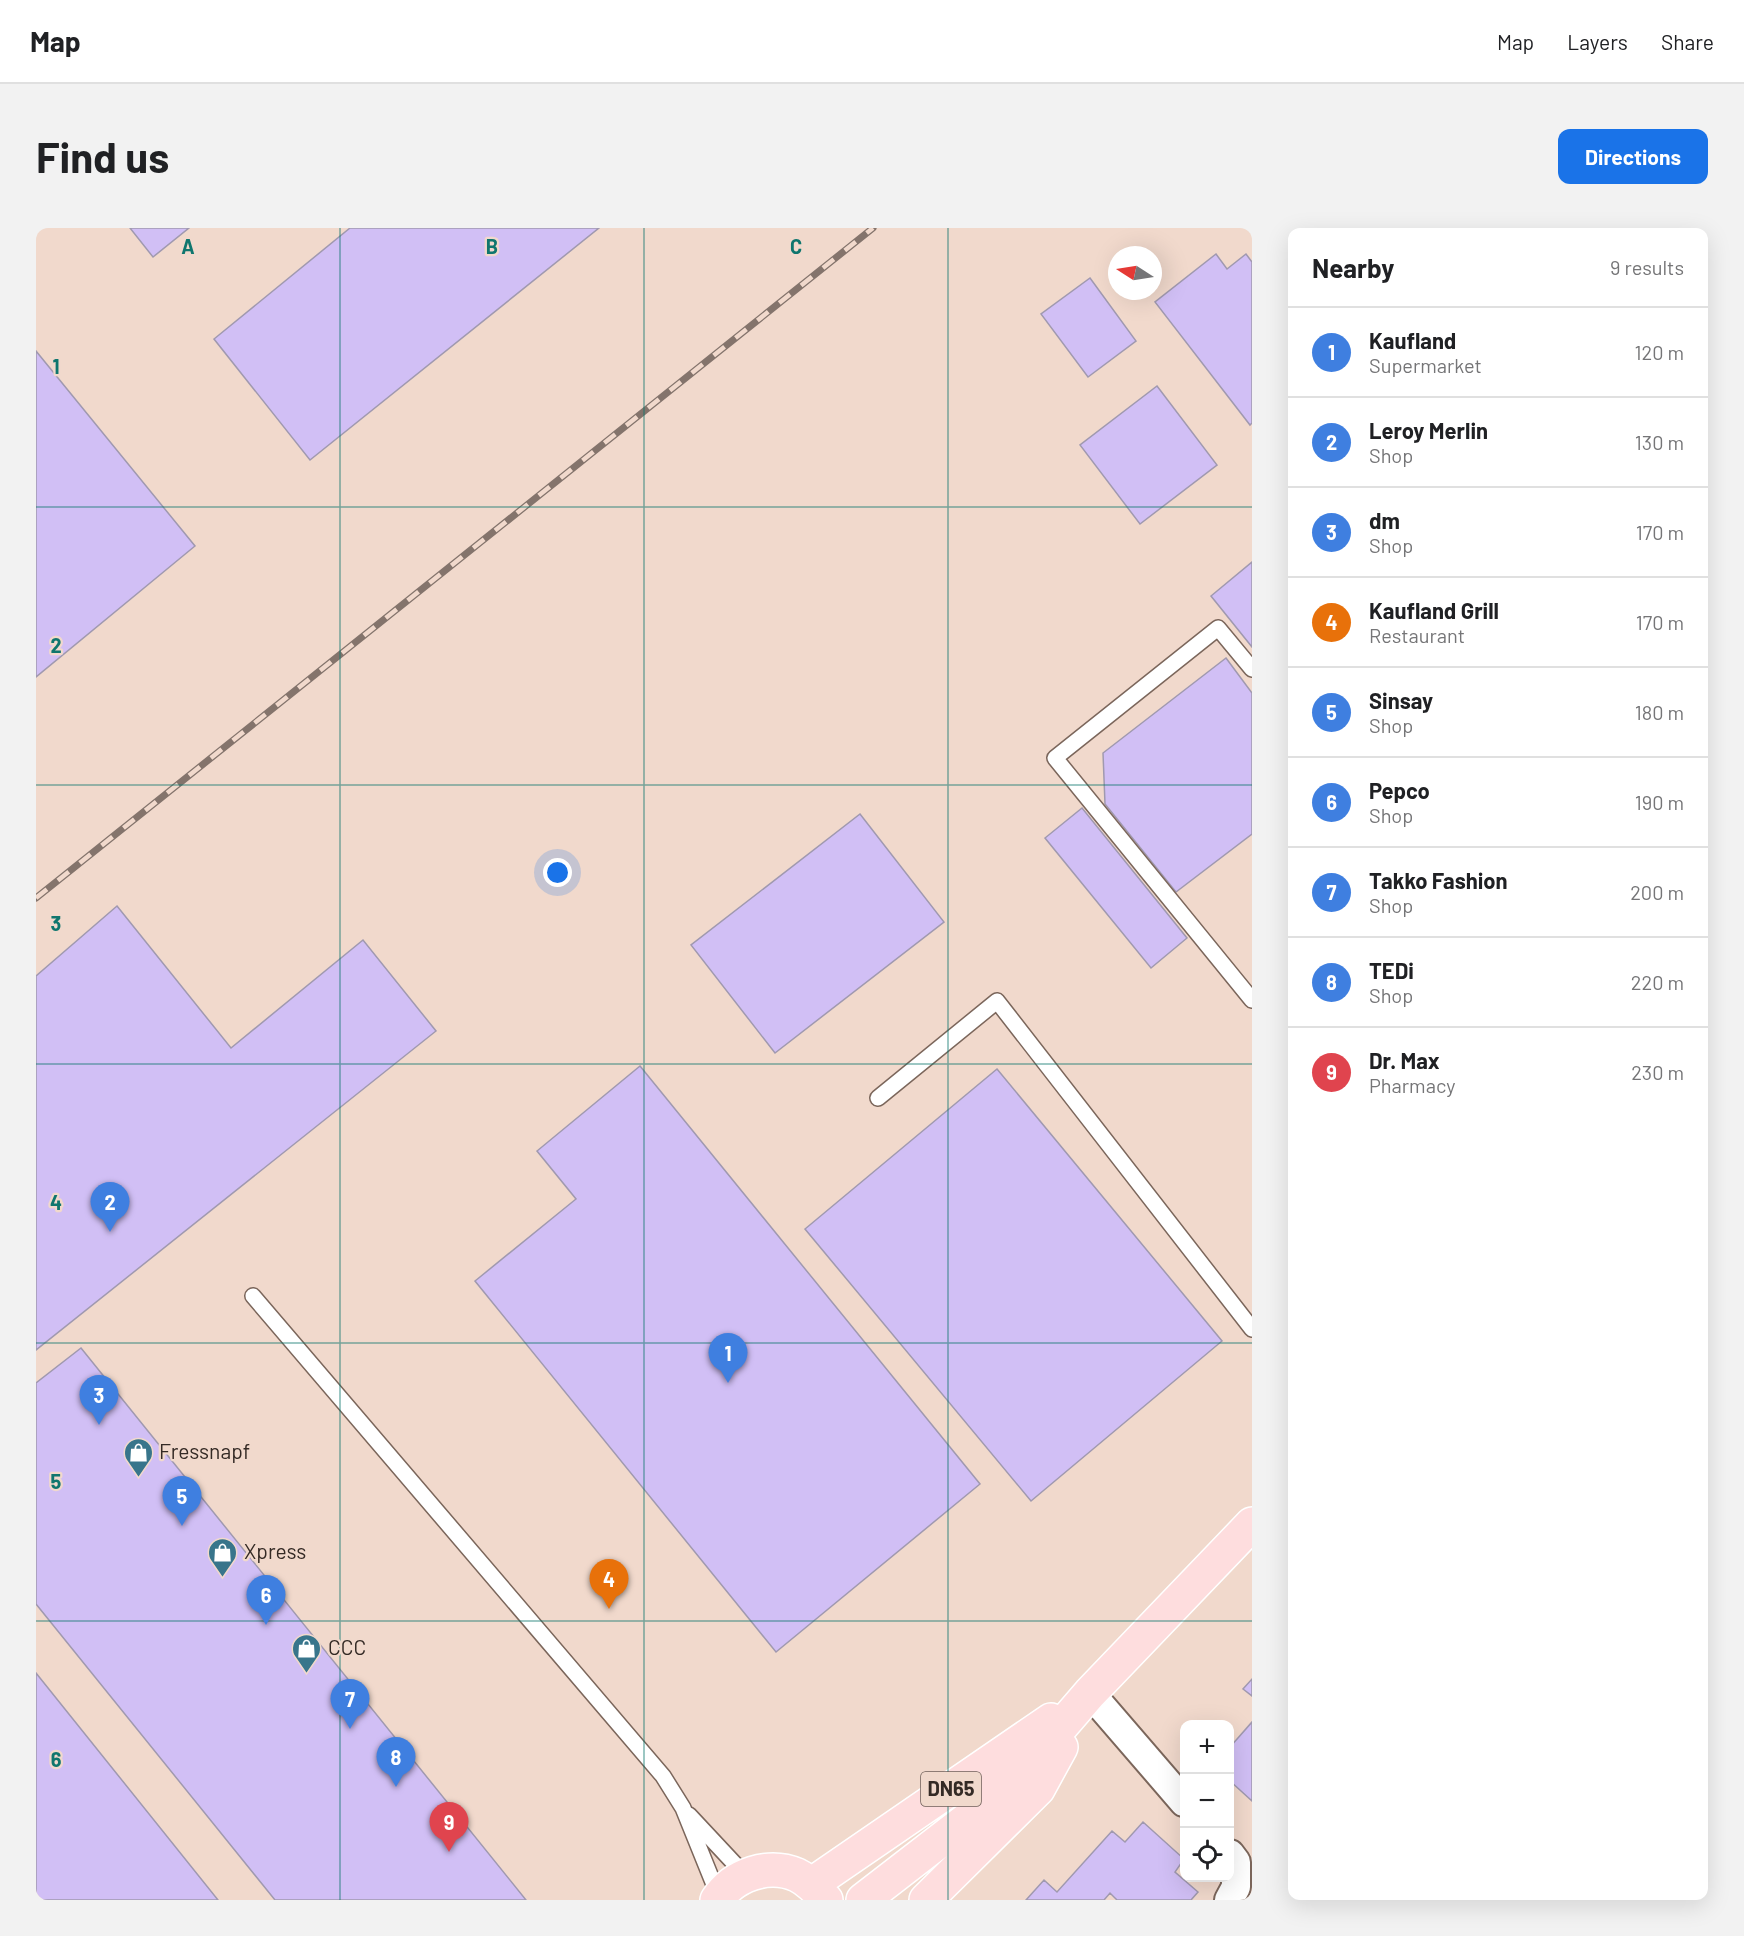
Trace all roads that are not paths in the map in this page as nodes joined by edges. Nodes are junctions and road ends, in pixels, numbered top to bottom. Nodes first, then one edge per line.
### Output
1 (1252, 669) edge
2 (1252, 1000) edge
3 (878, 1098) dead end
4 (253, 1296) dead end
5 (1252, 1329) edge
6 (1252, 1524) edge
7 (1090, 1693) junction
8 (1180, 1796) edge
9 (683, 1808) junction
10 (1234, 1859) edge
11 (746, 1876) junction
12 (819, 1892) edge
13 (718, 1898) edge
14 (863, 1900) edge
15 (926, 1900) edge
16 (1229, 1900) edge

1 - 2 lane
3 - 5 lane
4 - 9 lane
6 - 7 main road, DN65
7 - 8 street
7 - 12 main road, DN65
7 - 14 main road, DN65
7 - 15 main road, DN65
9 - 11 lane
9 - 13 lane
10 - 16 street
11 - 12 main road, DN65
11 - 13 main road, DN65

